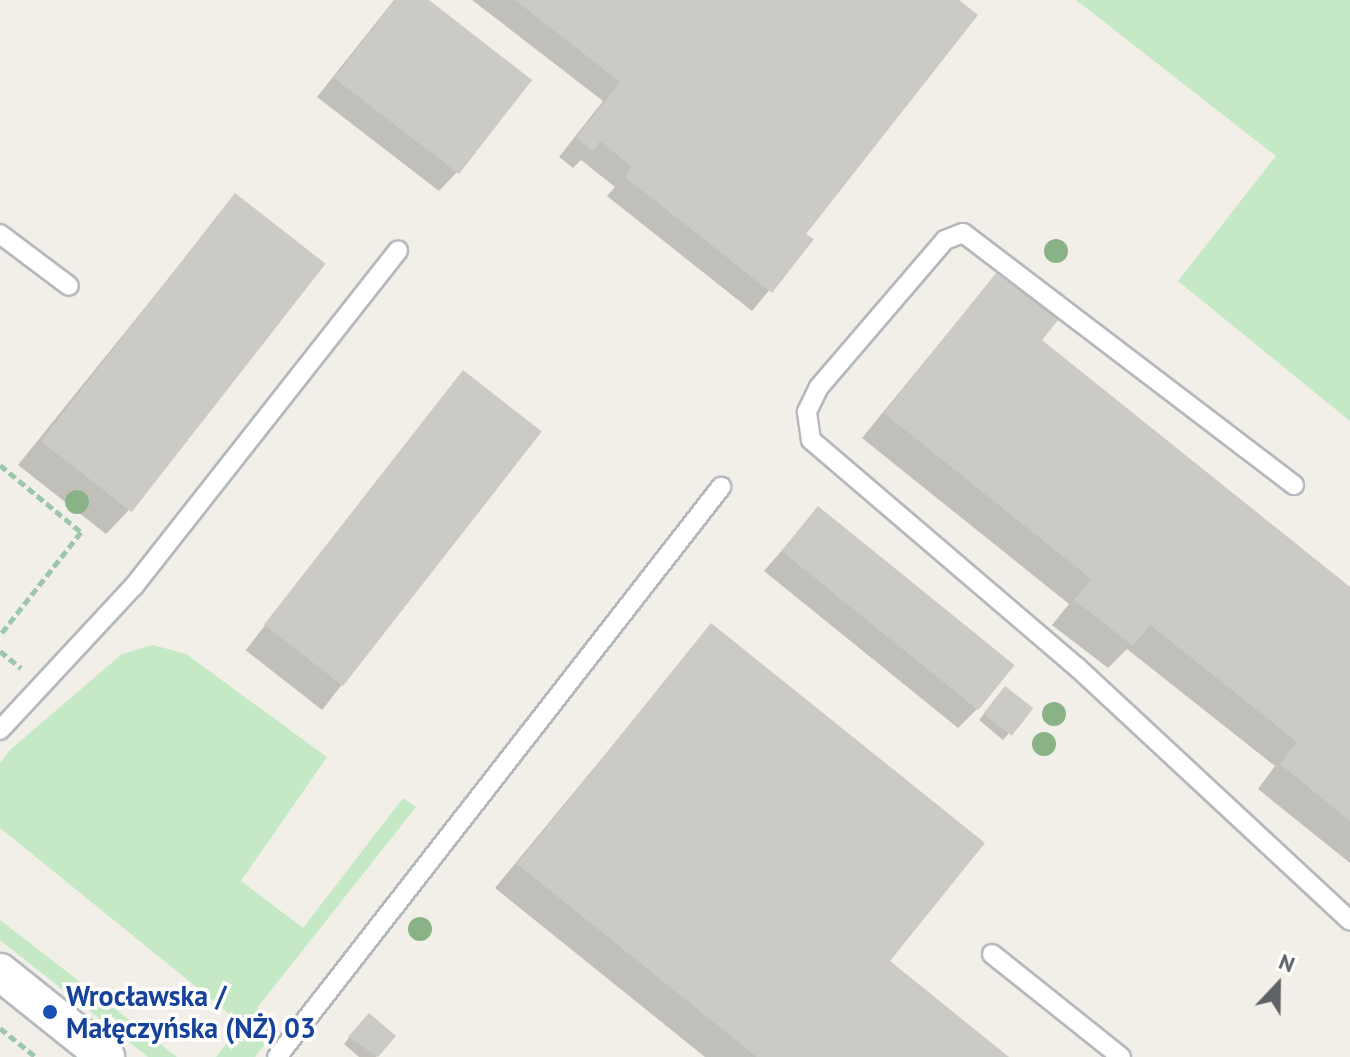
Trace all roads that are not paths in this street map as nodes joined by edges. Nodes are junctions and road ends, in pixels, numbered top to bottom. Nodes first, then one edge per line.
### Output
1 (0, 234) edge
2 (398, 250) dead end
3 (69, 286) dead end
4 (1294, 485) dead end
5 (721, 487) dead end
6 (6, 709) edge
7 (0, 730) edge
8 (1350, 921) edge
9 (992, 954) dead end
10 (0, 972) edge
11 (106, 1057) edge
12 (277, 1057) edge
13 (1121, 1057) edge

1 - 3 lane
2 - 6 lane
4 - 8 lane
5 - 12 lane
6 - 7 lane
9 - 13 lane
10 - 11 street

